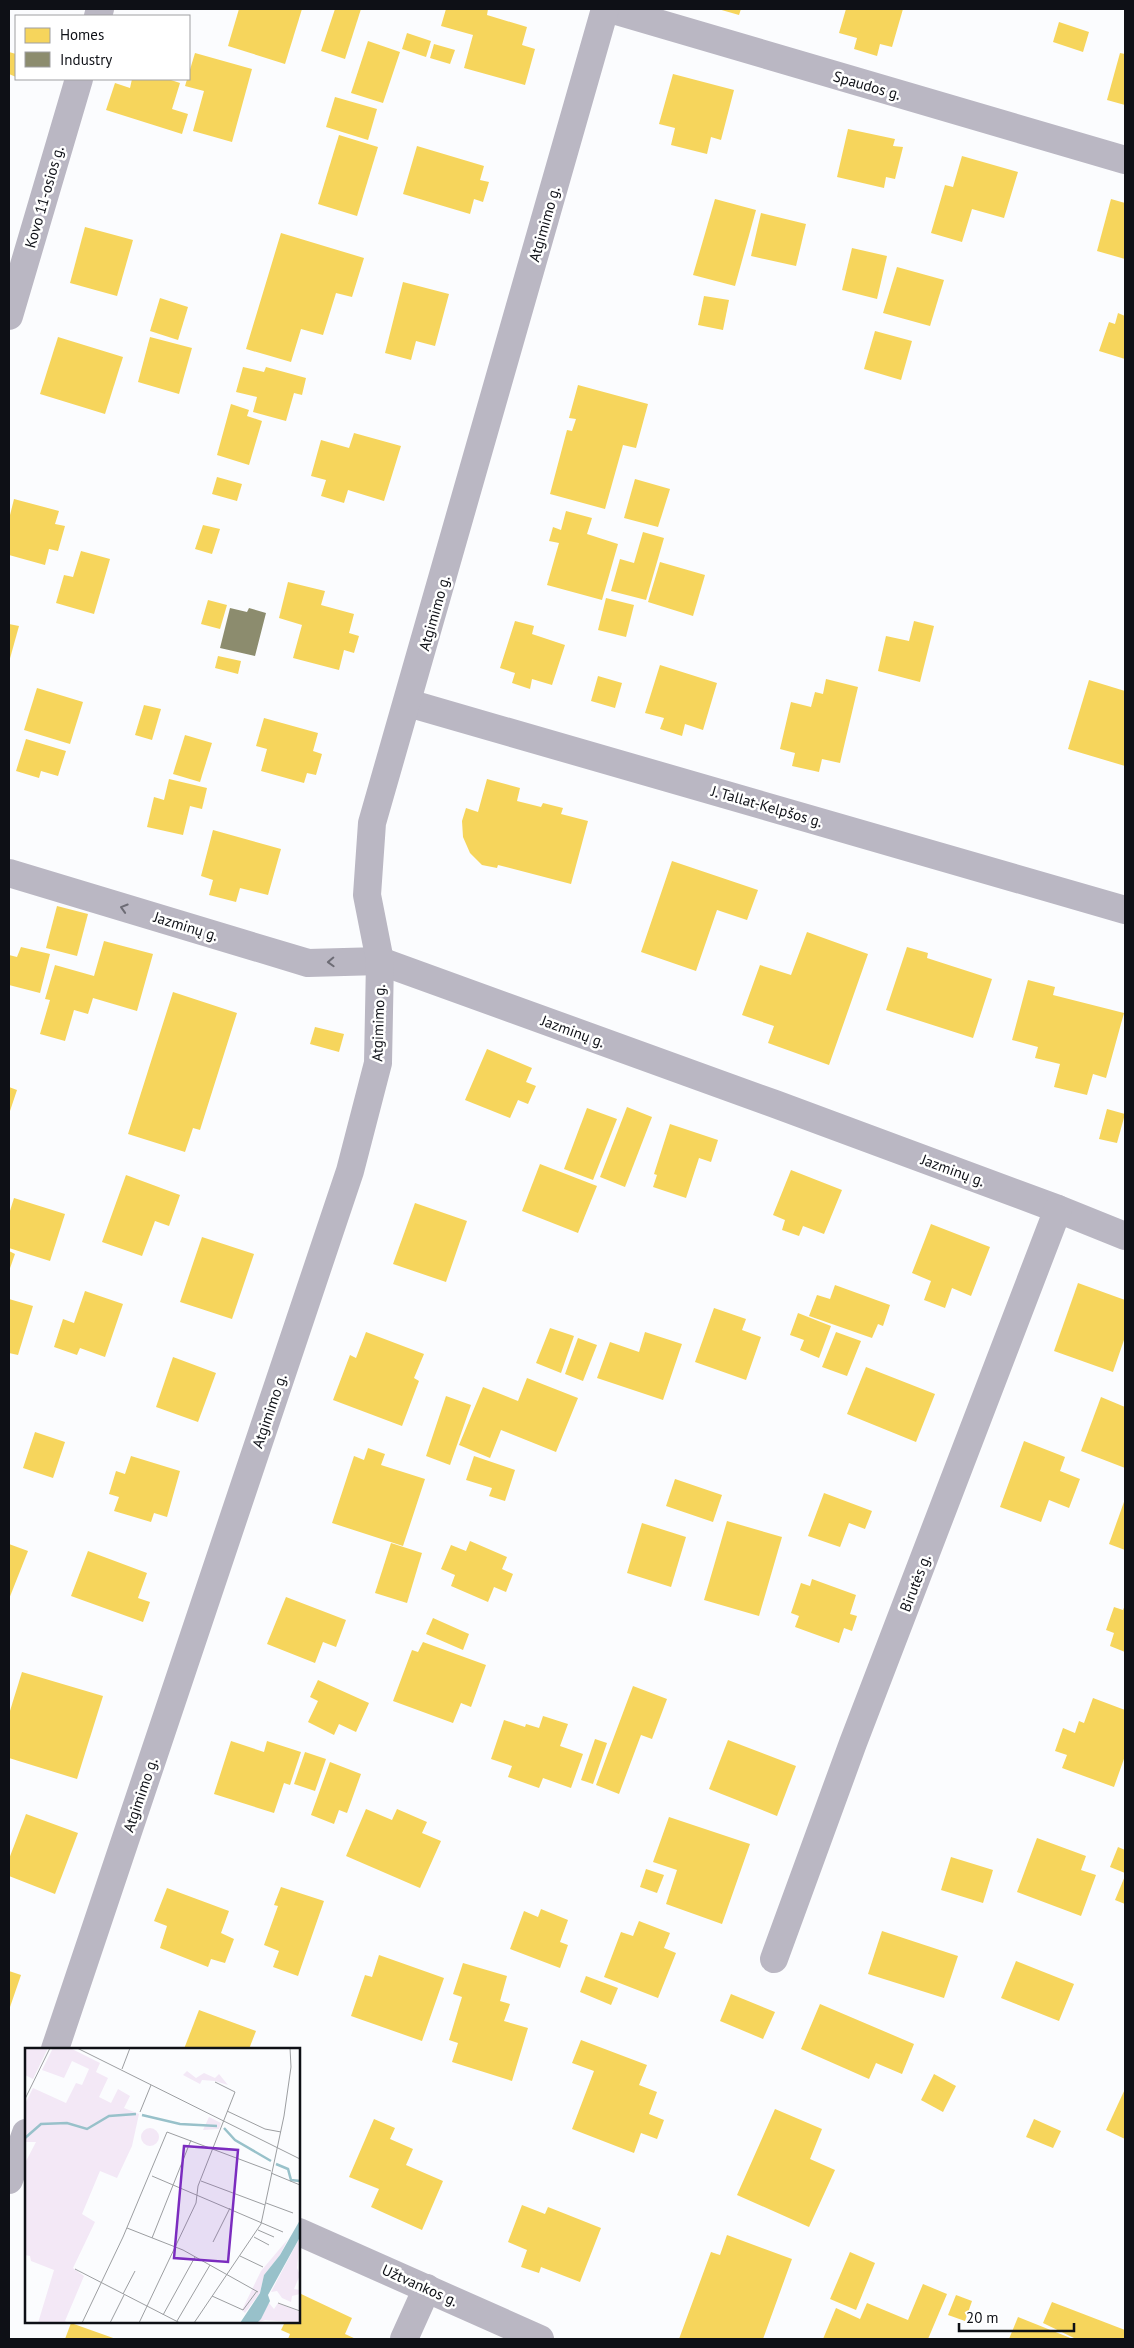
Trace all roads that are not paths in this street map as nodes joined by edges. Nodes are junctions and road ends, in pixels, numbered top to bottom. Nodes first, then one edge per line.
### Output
1 (605, 9) edge
2 (610, 9) edge
3 (79, 80) edge
4 (1125, 160) edge
5 (9, 316) edge
6 (408, 702) junction
7 (9, 873) edge
8 (1125, 910) edge
9 (380, 961) junction
10 (1058, 1209) junction
11 (1125, 1236) edge
12 (774, 1959) dead end
13 (55, 2048) edge
14 (9, 2129) edge
15 (25, 2134) edge
16 (25, 2137) edge
17 (9, 2180) edge
18 (300, 2232) edge
19 (427, 2288) junction
20 (404, 2339) edge
21 (540, 2339) edge

1 - 6 street, Atgimimo g.
2 - 4 street, Spaudos g.
3 - 5 street, Kovo 11-osios g.
6 - 8 street, J. Tallat-Kelpšos g.
6 - 9 street, Atgimimo g.
9 -> 7 street, Jazminų g.
9 - 10 street, Jazminų g.
9 - 13 street, Atgimimo g.
10 - 11 street, Jazminų g.
10 - 12 street, Birutės g.
14 - 15 street
16 - 17 street
18 - 19 street, Užtvankos g.
19 - 20 street
19 - 21 street, Užtvankos g.

